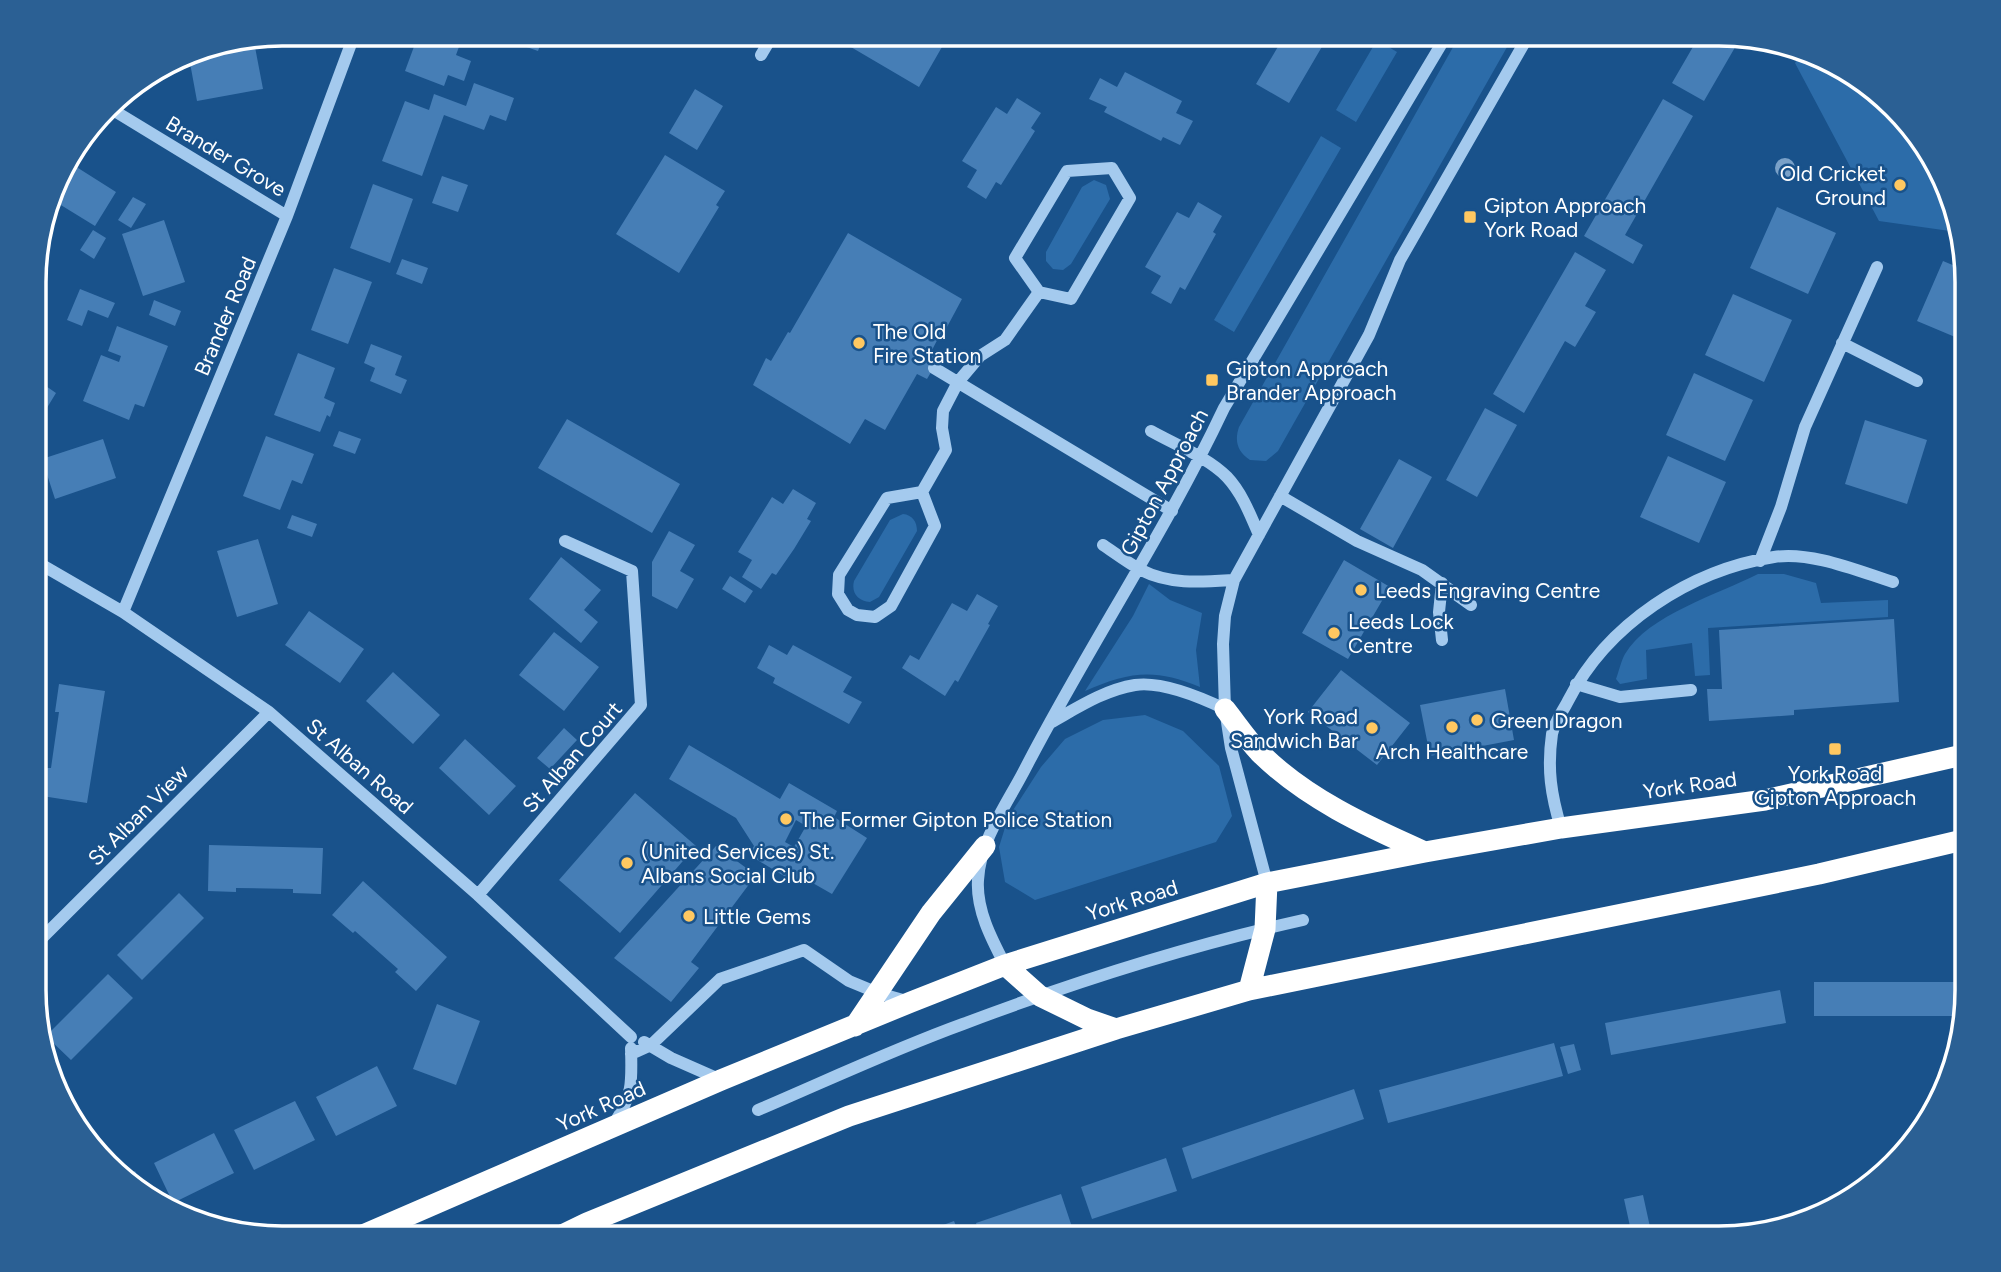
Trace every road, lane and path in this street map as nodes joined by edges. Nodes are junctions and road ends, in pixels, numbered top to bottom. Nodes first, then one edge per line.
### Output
1 (350, 46) edge
2 (766, 46) edge
3 (1440, 46) edge
4 (1523, 46) edge
5 (761, 55) dead end
6 (117, 113) edge
7 (288, 216) junction
8 (1877, 267) dead end
9 (1039, 292) junction
10 (1842, 343) junction
11 (934, 368) dead end
12 (1917, 381) dead end
13 (958, 382) junction
14 (1151, 430) dead end
15 (1200, 459) junction
16 (922, 492) junction
17 (1280, 496) junction
18 (1172, 511) junction
19 (1259, 535) junction
20 (565, 541) dead end
21 (1103, 545) dead end
22 (1760, 561) junction
23 (46, 567) edge
24 (1140, 569) junction
25 (1234, 580) junction
26 (1893, 582) dead end
27 (1442, 583) junction
28 (1471, 605) dead end
29 (123, 611) junction
30 (1442, 640) dead end
31 (1576, 684) junction
32 (1691, 690) dead end
33 (1225, 709) junction
34 (269, 712) junction
35 (1049, 723) junction
36 (1955, 757) edge
37 (1561, 828) junction
38 (1955, 842) edge
39 (985, 846) junction
40 (1425, 852) junction
41 (1267, 883) junction
42 (478, 895) junction
43 (1303, 920) dead end
44 (1265, 929) junction
45 (46, 934) edge
46 (1005, 965) junction
47 (1249, 990) junction
48 (878, 993) junction
49 (1040, 996) junction
50 (911, 1002) junction
51 (855, 1026) junction
52 (1115, 1028) junction
53 (631, 1037) junction
54 (651, 1045) junction
55 (631, 1054) junction
56 (721, 1080) junction
57 (758, 1110) dead end
58 (610, 1130) junction
59 (385, 1226) edge
60 (581, 1226) edge

1 - 7 street, Brander Road
2 - 5 street
3 - 15 street, Gipton Approach
4 - 17 street
6 - 7 street, Brander Grove
7 - 29 street, Brander Road
8 - 10 street
9 - 9 street
9 - 13 street
10 - 12 street
10 - 22 street
11 - 13 street
13 - 16 street
13 - 18 street
14 - 15 street
15 - 18 street, Gipton Approach
15 - 19 street
16 - 16 street
17 - 19 street
17 - 27 street
18 - 24 street, Gipton Approach
19 - 25 street
20 - 42 street, St Alban Court
21 - 24 street
22 - 26 street
22 - 31 street
23 - 29 street, St Alban Road
24 - 25 street
24 - 35 street, Gipton Approach
25 - 33 street
27 - 28 street
27 - 30 street
29 - 34 street, St Alban Road
31 - 32 street
31 - 37 street
33 - 35 street
33 - 40 highway
33 - 41 street
34 - 42 street, St Alban Road
34 - 45 street, St Alban View
35 - 39 street, Gipton Approach
36 - 37 highway, York Road
37 - 40 highway, York Road
38 - 47 highway
39 - 46 street, Gipton Approach
39 - 48 highway
40 - 41 highway, York Road
41 - 44 highway
41 - 46 highway, York Road
42 - 53 street, St Alban Road
43 - 44 street
44 - 47 highway
44 - 49 street
46 - 49 highway
46 - 50 highway, York Road
47 - 52 highway
48 - 50 street
48 - 51 highway
48 - 54 street
49 - 52 highway
49 - 57 street
50 - 51 highway, York Road
51 - 56 highway, York Road
52 - 60 highway
53 - 54 street, St Alban Road
53 - 55 street
54 - 55 street
54 - 56 street, St Alban Road
55 - 58 street
56 - 58 highway, York Road
58 - 59 highway, York Road

